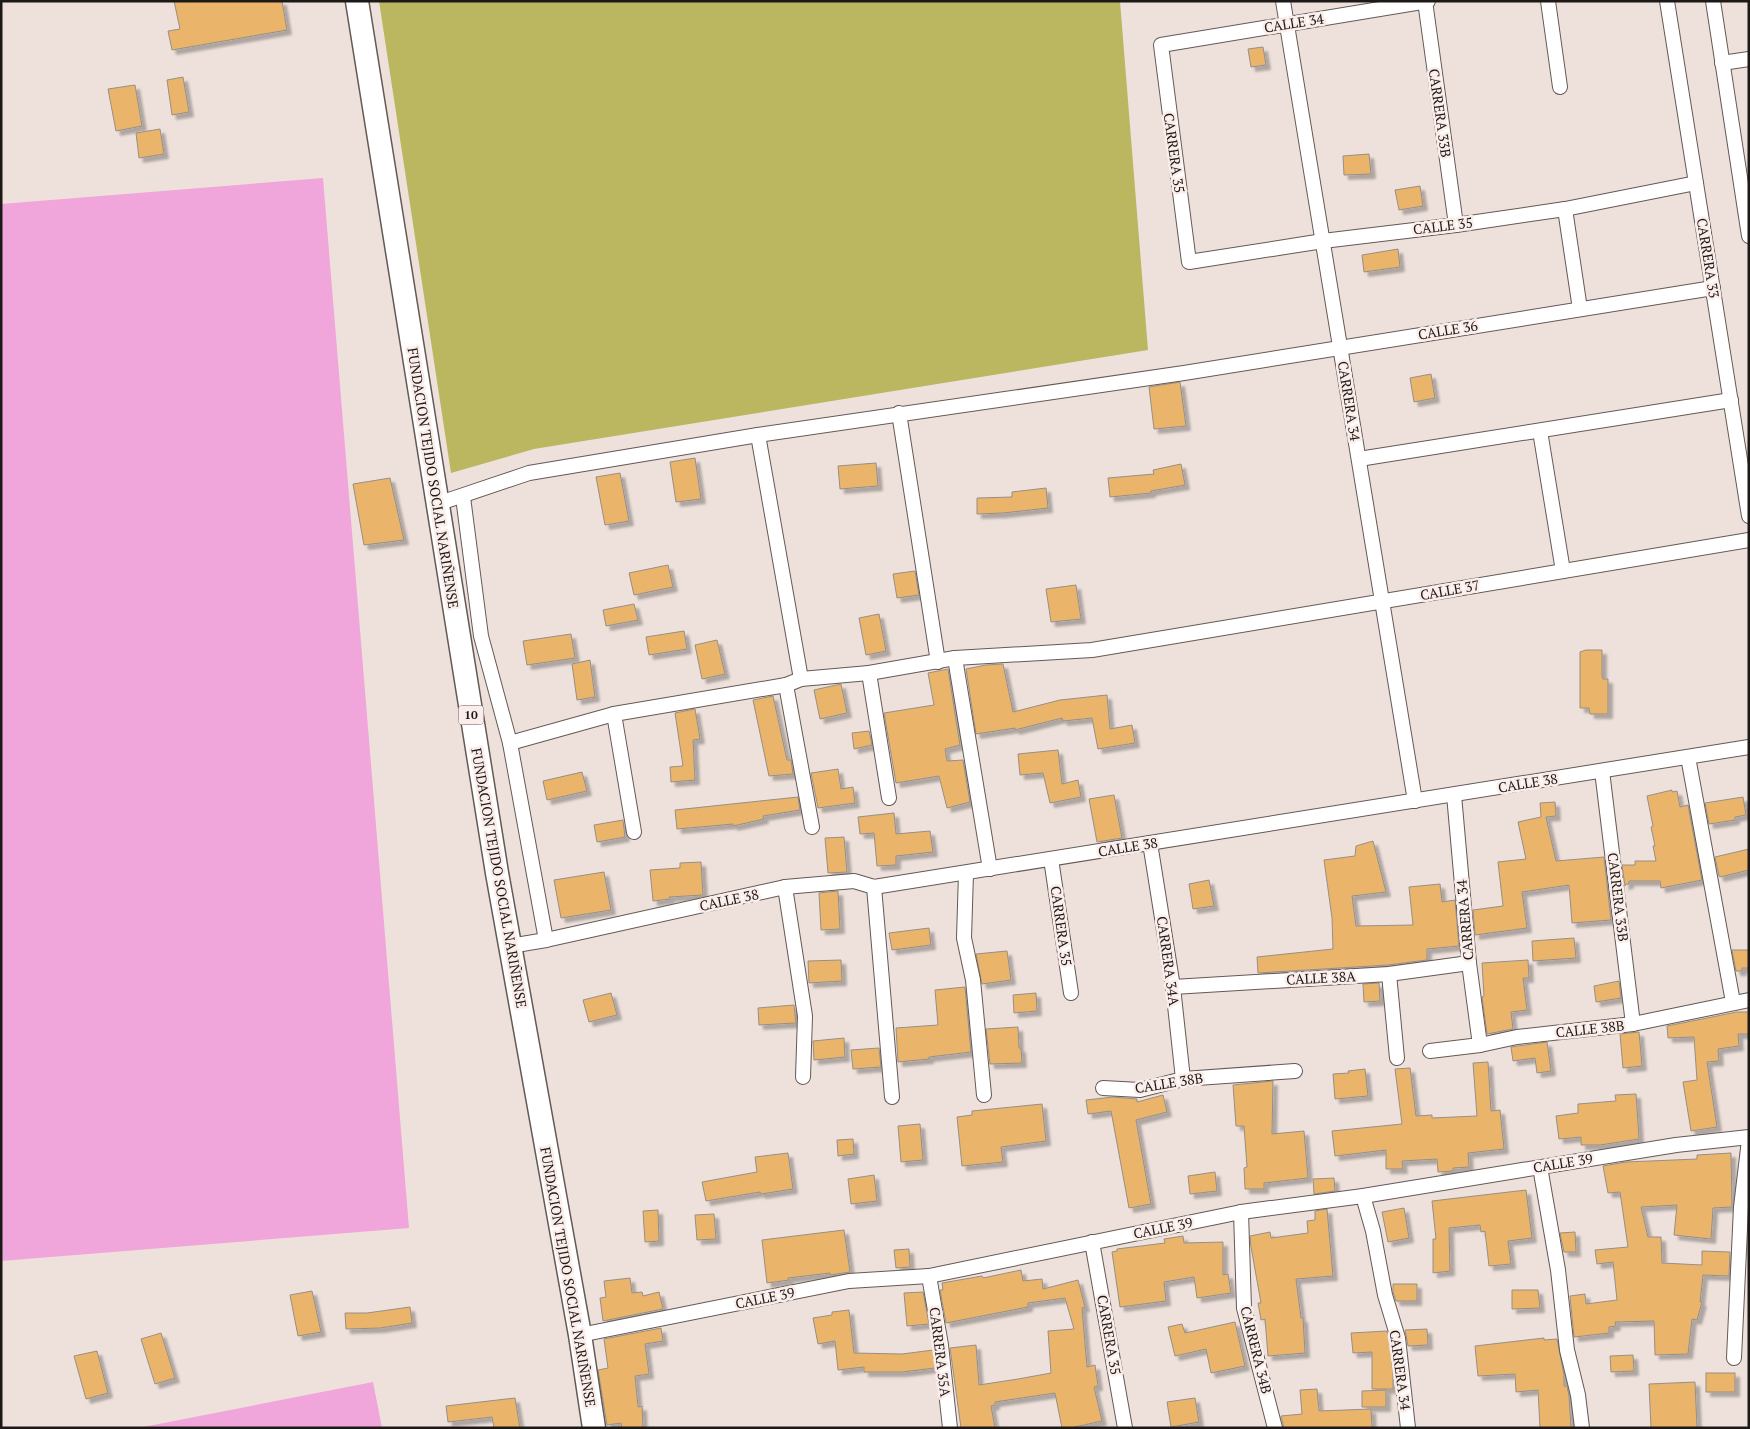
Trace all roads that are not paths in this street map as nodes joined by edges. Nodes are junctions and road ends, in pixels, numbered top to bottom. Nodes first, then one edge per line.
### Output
1 (357, 1) edge
2 (1283, 1) edge
3 (1426, 1) edge
4 (1548, 1) edge
5 (1667, 1) edge
6 (1713, 1) edge
7 (1287, 24) junction
8 (1161, 45) joint
9 (1749, 59) edge
10 (1722, 63) junction
11 (1560, 87) dead end
12 (1696, 183) junction
13 (1565, 208) junction
14 (1456, 225) junction
15 (1749, 236) edge
16 (1322, 241) junction
17 (1189, 262) joint
18 (1713, 288) junction
19 (1580, 309) junction
20 (1340, 348) junction
21 (1731, 400) junction
22 (899, 413) junction
23 (1540, 431) junction
24 (758, 435) junction
25 (1359, 459) junction
26 (463, 496) junction
27 (437, 504) junction
28 (1749, 516) edge
29 (1749, 540) edge
30 (1563, 571) junction
31 (1382, 602) junction
32 (955, 658) junction
33 (938, 662) junction
34 (869, 672) junction
35 (801, 679) junction
36 (786, 685) junction
37 (614, 714) junction
38 (510, 743) junction
39 (1749, 747) edge
40 (1688, 757) junction
41 (1602, 771) junction
42 (1454, 795) junction
43 (889, 798) dead end
44 (1415, 801) junction
45 (812, 827) dead end
46 (634, 832) dead end
47 (1150, 843) junction
48 (1051, 859) junction
49 (990, 869) junction
50 (966, 873) junction
51 (785, 888) junction
52 (874, 888) junction
53 (546, 940) junction
54 (510, 946) junction
55 (1469, 964) junction
56 (1389, 974) junction
57 (1173, 987) junction
58 (1071, 993) dead end
59 (1749, 1000) edge
60 (1733, 1002) junction
61 (1633, 1024) junction
62 (1480, 1046) junction
63 (1430, 1051) dead end
64 (1397, 1058) dead end
65 (1294, 1071) dead end
66 (803, 1077) dead end
67 (1183, 1079) junction
68 (1103, 1088) dead end
69 (984, 1095) dead end
70 (892, 1097) dead end
71 (1749, 1139) edge
72 (1540, 1167) junction
73 (1363, 1196) junction
74 (1241, 1212) junction
75 (1092, 1242) junction
76 (930, 1276) junction
77 (580, 1335) junction
78 (1734, 1358) dead end
79 (594, 1428) edge
80 (950, 1428) edge
81 (1125, 1428) edge
82 (1275, 1428) edge
83 (1408, 1428) edge
84 (1582, 1428) edge

1 - 27 main road, FUNDACION TEJIDO SOCIAL NARIÑENSE / 10
2 - 7 street, CARRERA 34
3 - 7 street, CALLE 34
3 - 14 street, CARRERA 33B
4 - 11 street
5 - 12 street, CARRERA 33
6 - 10 street
7 - 8 street, CALLE 34
7 - 16 street, CARRERA 34
8 - 17 street, CARRERA 35
9 - 10 street
10 - 15 street
12 - 13 street, CALLE 35
12 - 18 street, CARRERA 33
13 - 14 street, CALLE 35
13 - 19 street
14 - 16 street, CALLE 35
16 - 17 street, CALLE 35
16 - 20 street, CARRERA 34
18 - 19 street, CALLE 36
18 - 21 street, CARRERA 33
19 - 20 street, CALLE 36
20 - 22 street, CALLE 36
20 - 25 street, CARRERA 34
21 - 23 street
21 - 28 street, CARRERA 33
22 - 24 street, CALLE 36
22 - 33 street
23 - 25 street
23 - 30 street
24 - 26 street, CALLE 36
24 - 35 street
25 - 31 street, CARRERA 34
26 - 27 street, CALLE 36
26 - 38 street
27 - 54 main road, FUNDACION TEJIDO SOCIAL NARIÑENSE / 10
29 - 30 street, CALLE 37
30 - 31 street, CALLE 37
31 - 32 street, CALLE 37
31 - 44 street, CARRERA 34
32 - 33 street, CALLE 37
32 - 49 street
33 - 34 street, CALLE 37
34 - 35 street, CALLE 37
34 - 43 street
35 - 36 street, CALLE 37
36 - 37 street, CALLE 37
36 - 45 street
37 - 38 street, CALLE 37
37 - 46 street
38 - 53 street
39 - 40 street, CALLE 38
40 - 41 street, CALLE 38
40 - 60 street
41 - 42 street, CALLE 38
41 - 61 street, CARRERA 33B
42 - 44 street, CALLE 38
42 - 55 street, CARRERA 34
44 - 47 street, CALLE 38
47 - 48 street, CALLE 38
47 - 57 street, CARRERA 34A
48 - 49 street, CALLE 38
48 - 58 street, CARRERA 35
49 - 50 street, CALLE 38
50 - 52 street, CALLE 38
50 - 69 street
51 - 52 street, CALLE 38
51 - 53 street, CALLE 38
51 - 66 street
52 - 70 street
53 - 54 street, CALLE 38
54 - 77 main road, FUNDACION TEJIDO SOCIAL NARIÑENSE / 10
55 - 56 street, CALLE 38A
55 - 62 street, CARRERA 34
56 - 57 street, CALLE 38A
56 - 64 street
57 - 67 street, CARRERA 34A
59 - 60 street, CALLE 38B
60 - 61 street, CALLE 38B
61 - 62 street, CALLE 38B
62 - 63 street, CALLE 38B
65 - 67 street, CALLE 38B
67 - 68 street, CALLE 38B
71 - 72 street, CALLE 39
71 - 78 street
72 - 73 street, CALLE 39
72 - 84 street
73 - 74 street, CALLE 39
73 - 83 street, CARRERA 34
74 - 75 street, CALLE 39
74 - 82 street, CARRERA 34B
75 - 76 street, CALLE 39
75 - 81 street, CARRERA 35
76 - 77 street, CALLE 39
76 - 80 street, CARRERA 35A
77 - 79 main road, FUNDACION TEJIDO SOCIAL NARIÑENSE / 10

